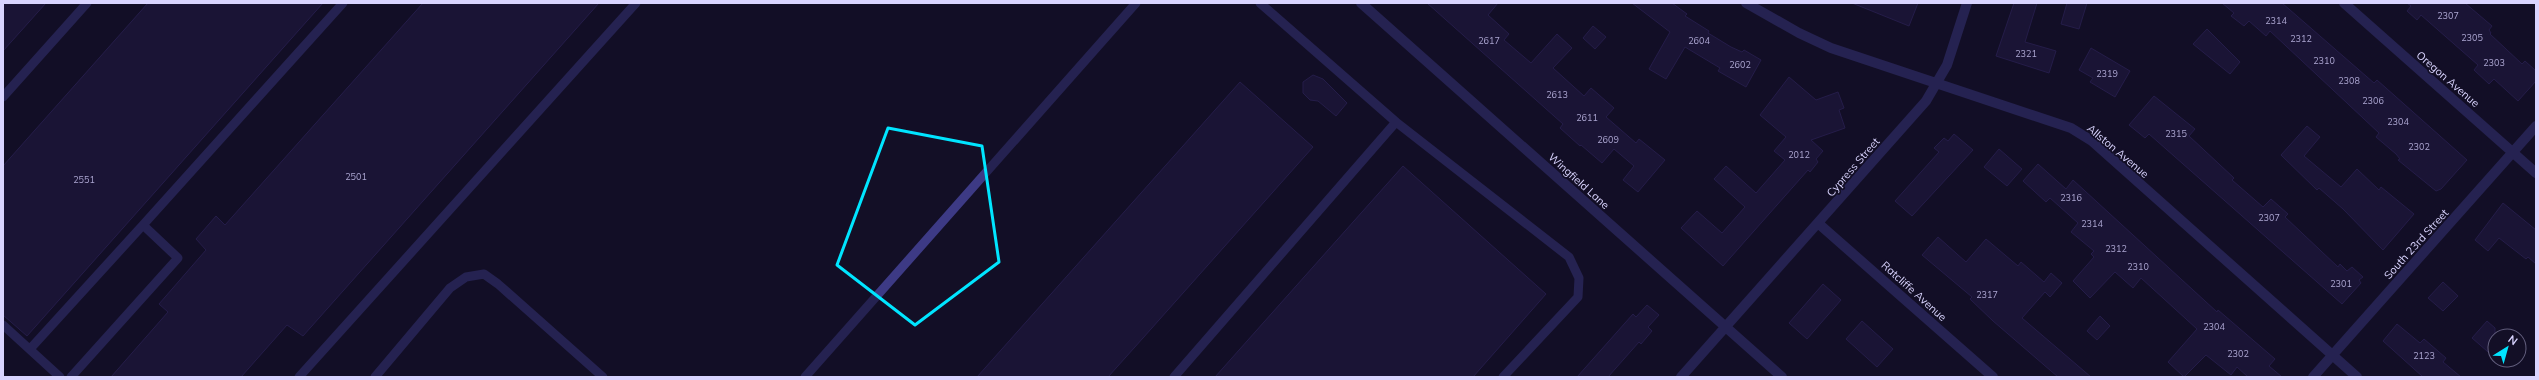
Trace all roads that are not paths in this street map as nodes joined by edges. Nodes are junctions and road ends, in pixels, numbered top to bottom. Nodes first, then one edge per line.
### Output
1 (87, 3) edge
2 (343, 3) edge
3 (636, 3) edge
4 (1136, 3) edge
5 (1260, 3) edge
6 (1360, 3) edge
7 (1746, 3) edge
8 (1967, 3) edge
9 (2344, 3) edge
10 (1936, 84) junction
11 (3, 97) edge
12 (1396, 122) junction
13 (2536, 126) edge
14 (2514, 152) junction
15 (2536, 174) edge
16 (1818, 224) junction
17 (143, 225) junction
18 (3, 325) edge
19 (1726, 328) junction
20 (30, 349) junction
21 (2332, 355) junction
22 (60, 377) edge
23 (71, 377) edge
24 (299, 377) edge
25 (374, 377) edge
26 (603, 377) edge
27 (804, 377) edge
28 (1174, 377) edge
29 (1504, 377) edge
30 (1681, 377) edge
31 (1782, 377) edge
32 (1993, 377) edge
33 (2313, 377) edge
34 (2357, 377) edge

1 - 11 lane
2 - 17 lane
3 - 24 lane
4 - 27 lane
5 - 12 lane
6 - 19 street, Wingfield Lane
7 - 10 street, Allston Avenue
8 - 10 street, Cypress Street
9 - 14 street, Oregon Avenue
10 - 16 street, Cypress Street
10 - 21 street, Allston Avenue
12 - 28 lane
12 - 29 lane
13 - 14 street, South 23rd Street
14 - 15 street, Oregon Avenue
14 - 21 street, South 23rd Street
16 - 19 street, Cypress Street
16 - 32 street, Ratcliffe Avenue
17 - 20 lane
17 - 23 lane
18 - 20 lane
19 - 30 street, Cypress Street
19 - 31 street, Wingfield Lane
20 - 22 lane
21 - 33 street, South 23rd Street
21 - 34 street, Allston Avenue
25 - 26 lane

